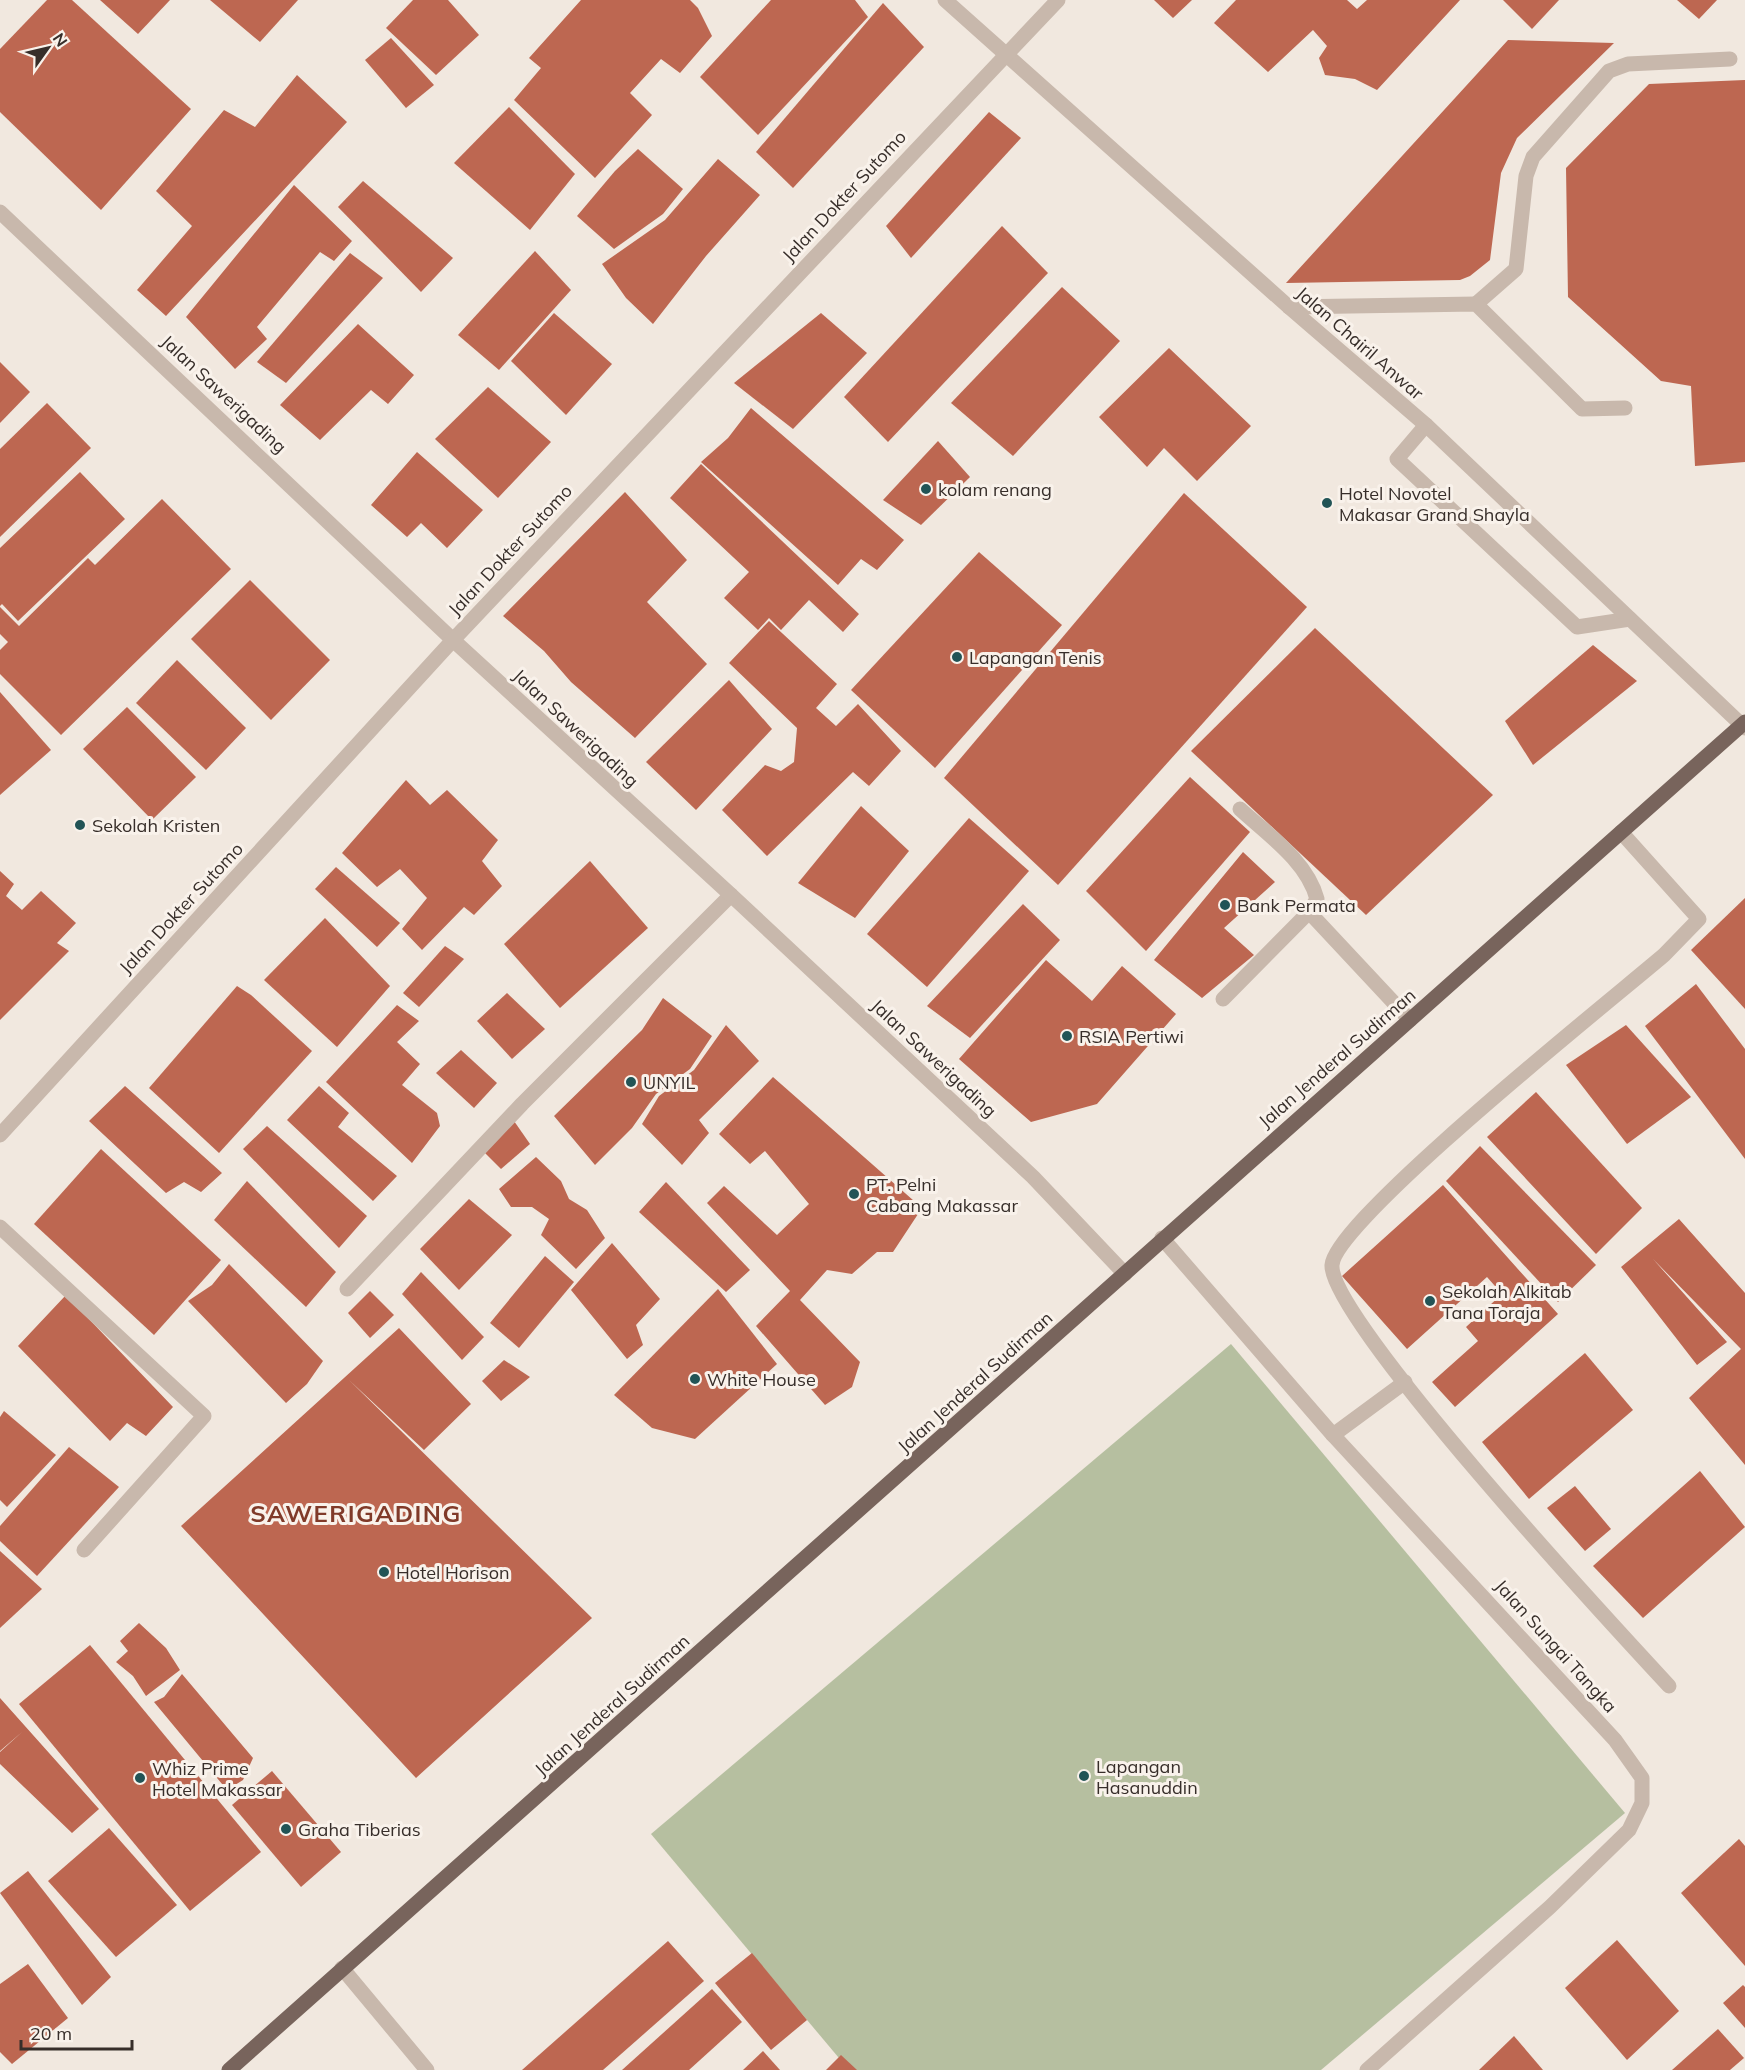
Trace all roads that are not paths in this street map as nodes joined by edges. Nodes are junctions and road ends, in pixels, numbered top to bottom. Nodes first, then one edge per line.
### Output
1 (945, 0) edge
2 (1058, 0) edge
3 (1006, 53) junction
4 (1730, 58) dead end
5 (0, 212) edge
6 (1476, 304) junction
7 (1289, 307) junction
8 (1625, 408) dead end
9 (1426, 425) junction
10 (1630, 619) junction
11 (453, 640) junction
12 (1744, 725) edge
13 (1240, 809) dead end
14 (1621, 832) junction
15 (732, 895) junction
16 (1309, 912) junction
17 (1223, 999) dead end
18 (1410, 1020) junction
19 (0, 1135) edge
20 (0, 1227) edge
21 (1162, 1238) junction
22 (1125, 1274) junction
23 (346, 1289) dead end
24 (1406, 1382) junction
25 (1333, 1435) junction
26 (84, 1550) dead end
27 (1669, 1686) dead end
28 (342, 1968) junction
29 (229, 2070) edge
30 (427, 2070) edge
31 (1367, 2070) edge

1 - 3 street, Jalan Chairil Anwar
2 - 3 street, Jalan Dokter Sutomo
3 - 7 street, Jalan Chairil Anwar
3 - 11 street, Jalan Dokter Sutomo
4 - 6 street
5 - 11 street, Jalan Sawerigading
6 - 7 street
6 - 8 street
7 - 9 street, Jalan Chairil Anwar
9 - 10 street, Jalan Chairil Anwar
9 - 10 street
10 - 12 street, Jalan Chairil Anwar
11 - 15 street, Jalan Sawerigading
11 - 19 street, Jalan Dokter Sutomo
12 - 14 main road, Jalan Jenderal Sudirman
13 - 16 street
14 - 18 main road, Jalan Jenderal Sudirman
14 - 24 street
15 - 22 street, Jalan Sawerigading
15 - 23 street
16 - 17 street
16 - 18 street
18 - 21 main road, Jalan Jenderal Sudirman
20 - 26 street
21 - 22 main road, Jalan Jenderal Sudirman
21 - 25 street, Jalan Sungai Tangka
22 - 28 main road, Jalan Jenderal Sudirman
24 - 25 street
24 - 27 street
25 - 31 street, Jalan Sungai Tangka
28 - 29 main road, Jalan Jenderal Sudirman
28 - 30 street

